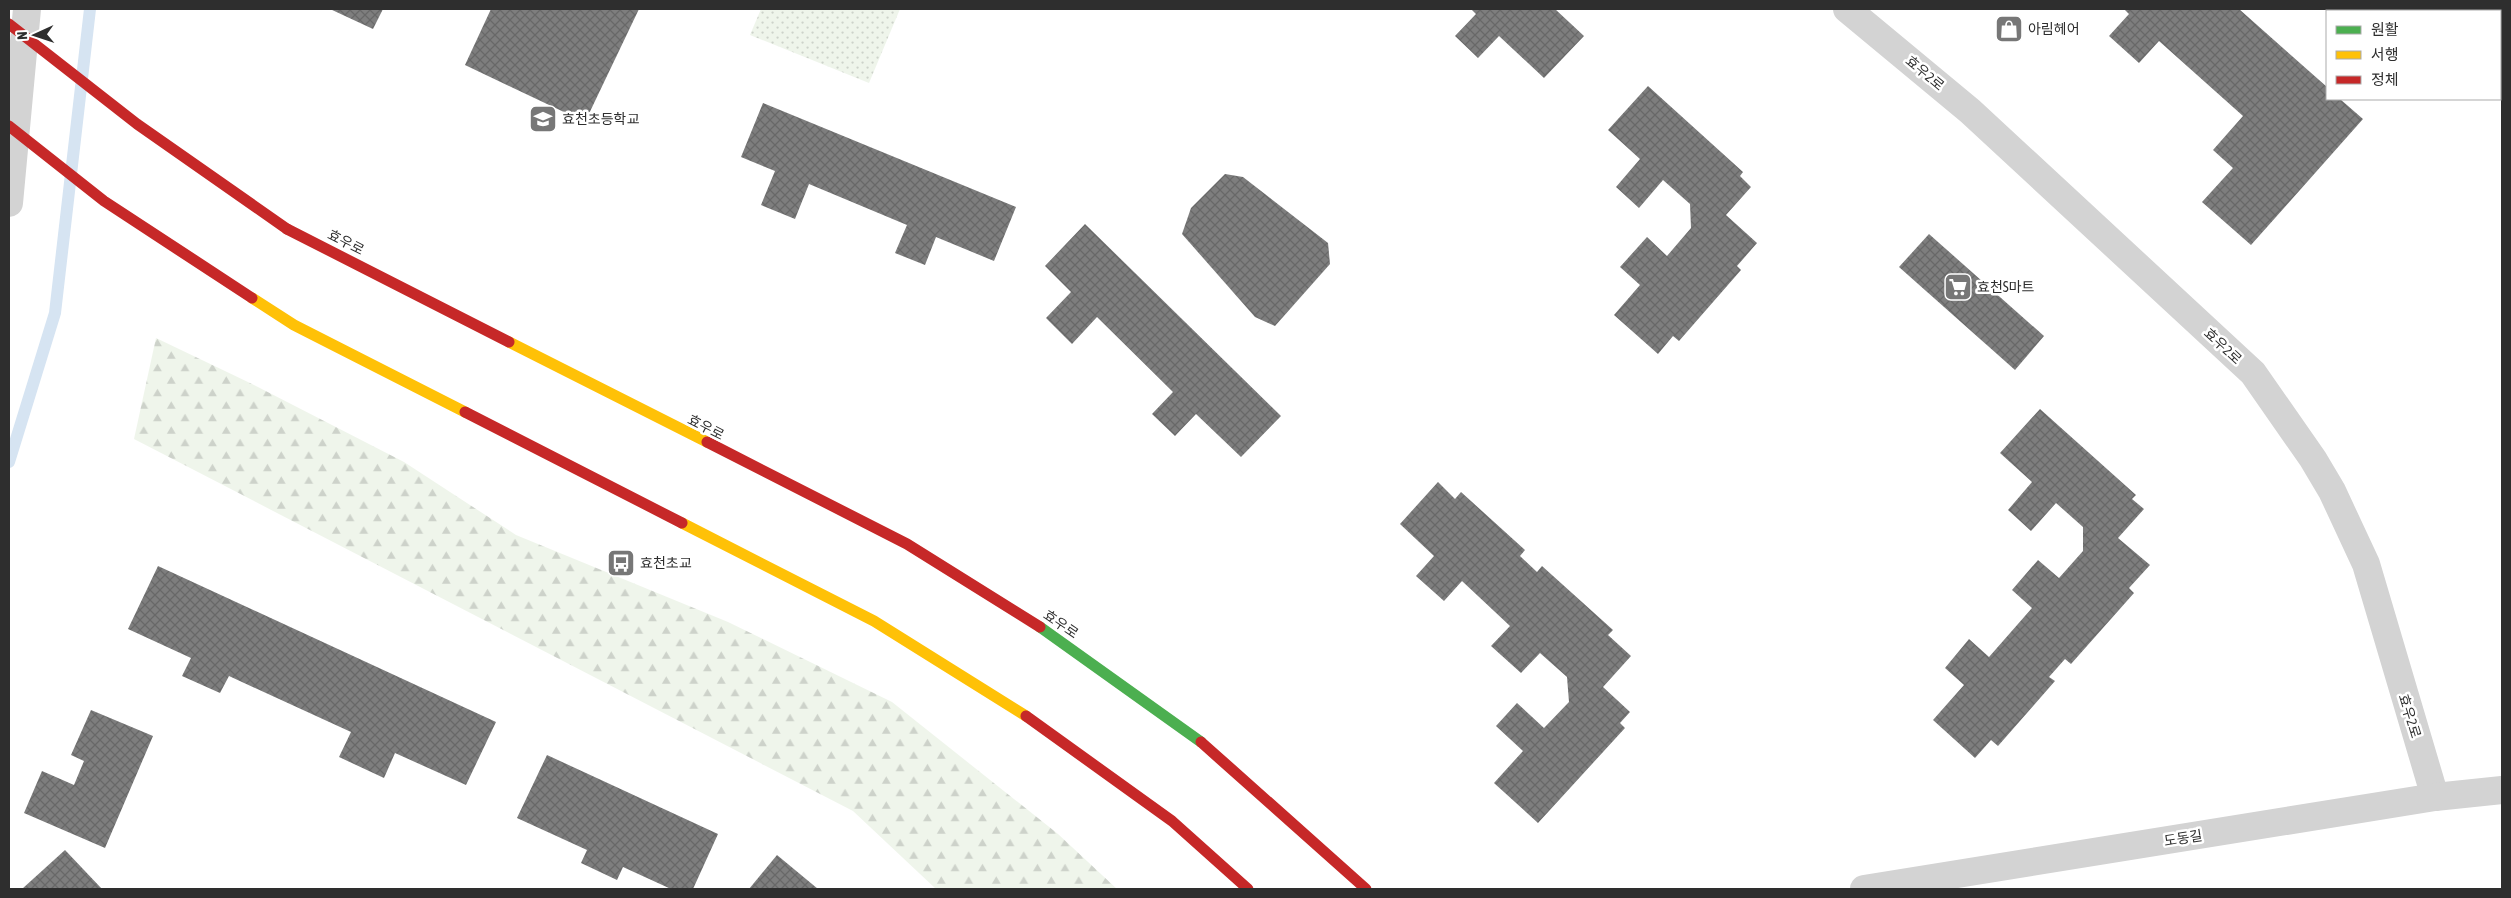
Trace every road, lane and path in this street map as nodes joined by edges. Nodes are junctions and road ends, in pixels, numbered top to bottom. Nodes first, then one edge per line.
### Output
1 (27, 9) edge
2 (1847, 9) edge
3 (9, 24) edge
4 (9, 126) edge
5 (9, 204) edge
6 (2502, 790) edge
7 (2435, 797) junction
8 (1248, 889) edge
9 (1366, 889) edge
10 (1864, 889) edge

1 - 5 street
2 - 7 street, 효우2로
3 - 9 main road, 효우로, bridge
4 - 8 main road, bridge
6 - 7 street, 도동길
7 - 10 street, 도동길

